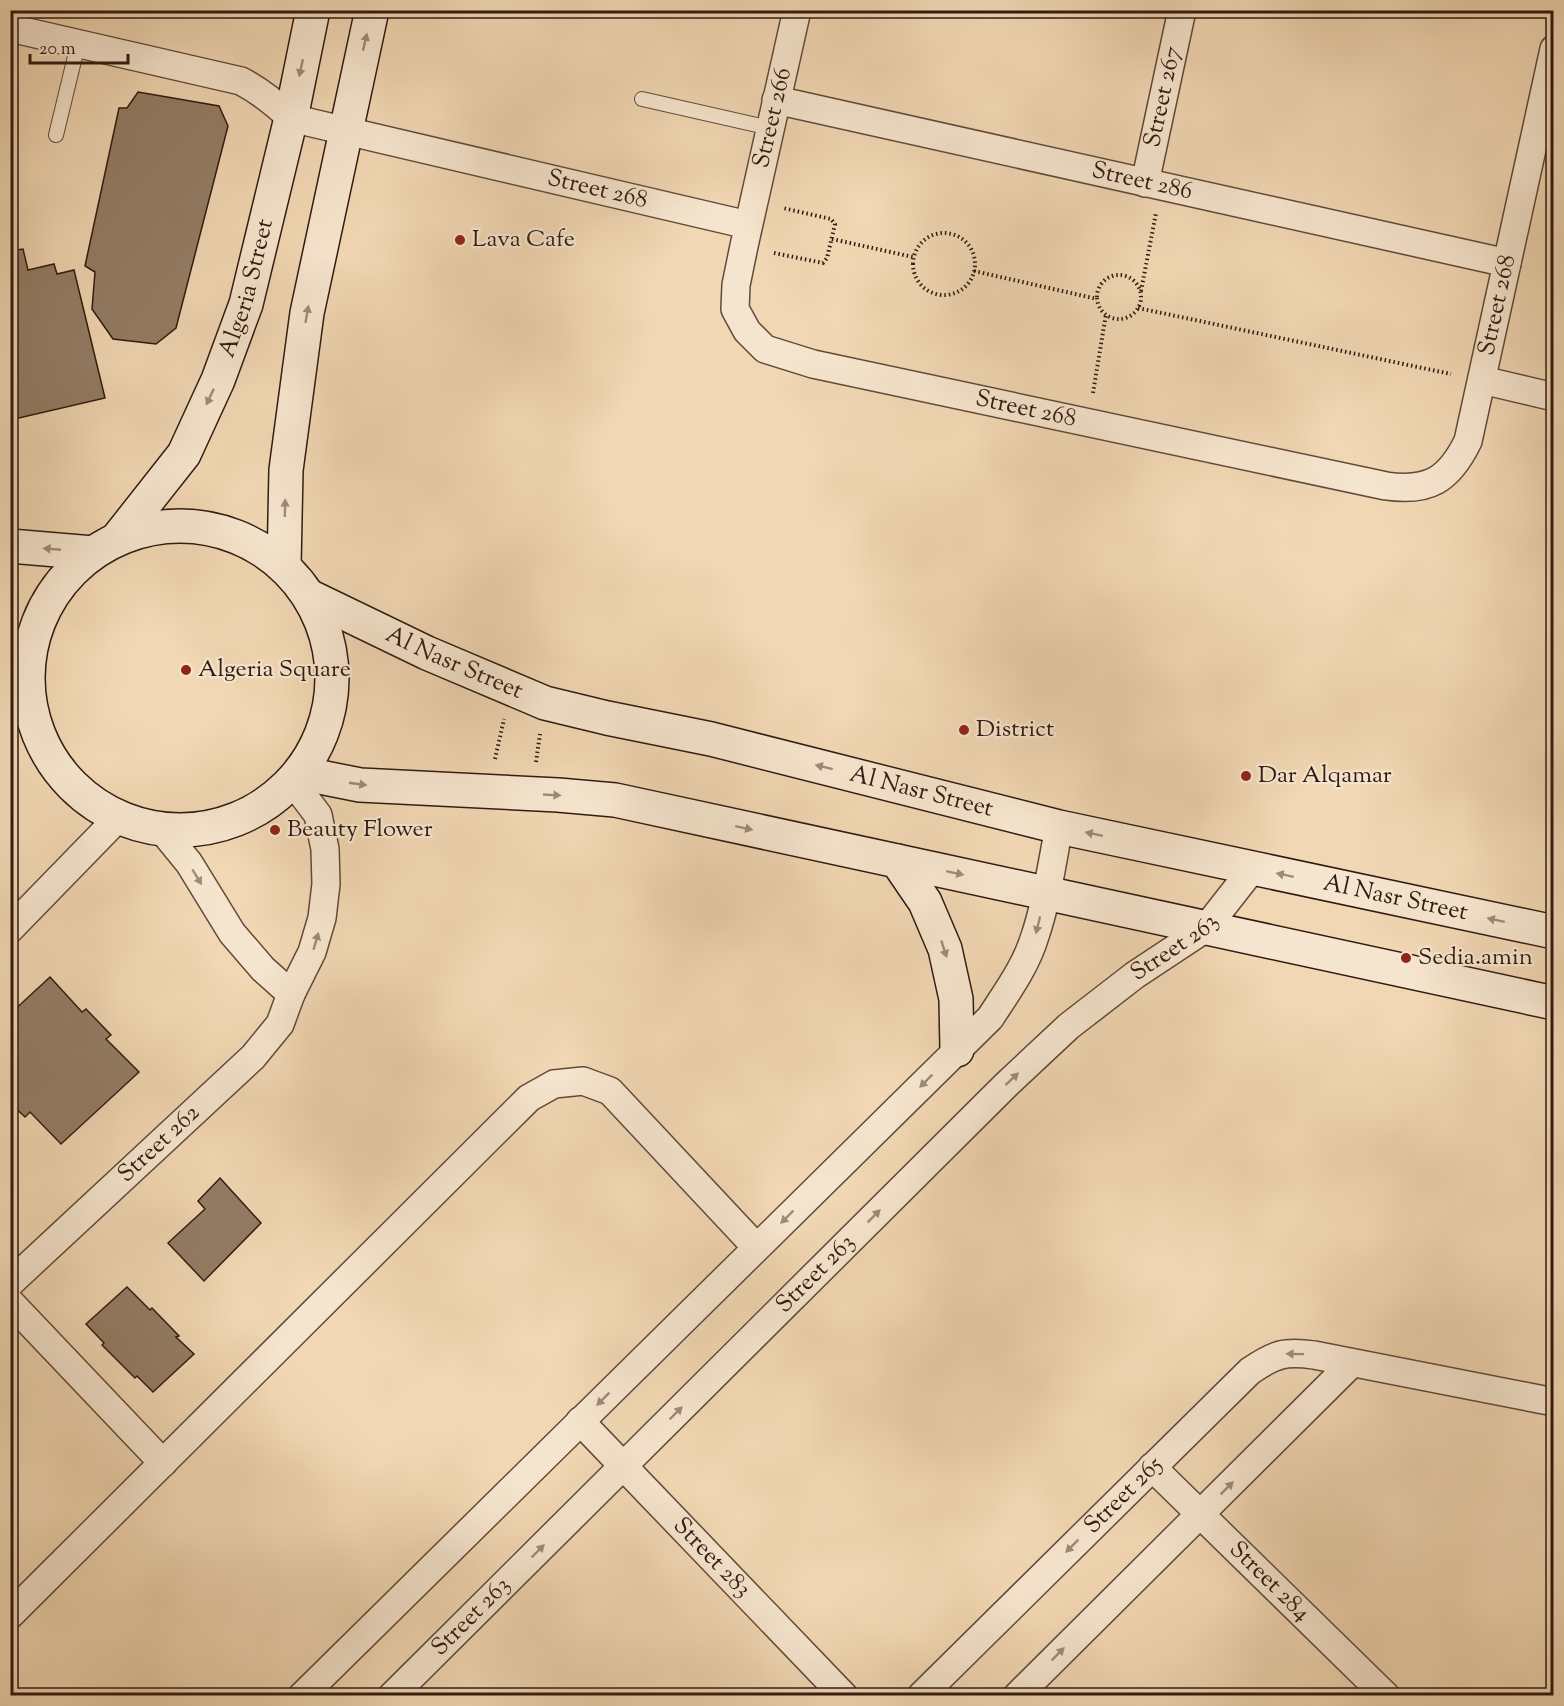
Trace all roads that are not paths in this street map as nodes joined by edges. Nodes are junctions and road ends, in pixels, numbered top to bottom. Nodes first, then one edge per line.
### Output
1 (313, 10) edge
2 (372, 10) edge
3 (797, 10) edge
4 (1182, 10) edge
5 (10, 28) edge
6 (78, 44) junction
7 (1554, 49) edge
8 (642, 99) dead end
9 (777, 100) junction
10 (291, 118) junction
11 (770, 128) junction
12 (345, 130) junction
13 (56, 135) dead end
14 (1154, 185) junction
15 (748, 224) junction
16 (1507, 263) junction
17 (1482, 380) junction
18 (1554, 397) edge
19 (10, 546) edge
20 (105, 546) junction
21 (284, 566) junction
22 (309, 596) junction
23 (10, 714) edge
24 (297, 778) junction
25 (66, 779) junction
26 (118, 818) junction
27 (1059, 827) junction
28 (162, 830) junction
29 (897, 861) junction
30 (1252, 868) junction
31 (1046, 893) junction
32 (1206, 928) junction
33 (10, 929) edge
34 (1554, 932) edge
35 (291, 994) junction
36 (1554, 1003) edge
37 (957, 1050) junction
38 (756, 1247) junction
39 (10, 1282) edge
40 (10, 1302) edge
41 (1352, 1363) junction
42 (1554, 1402) edge
43 (580, 1421) junction
44 (163, 1463) junction
45 (623, 1466) junction
46 (1152, 1467) junction
47 (1200, 1514) junction
48 (10, 1615) edge
49 (302, 1695) edge
50 (392, 1695) edge
51 (844, 1695) edge
52 (921, 1695) edge
53 (1017, 1695) edge
54 (1386, 1695) edge

1 -> 10 street, Algeria Street
12 -> 2 street
3 - 9 street, Street 266
4 - 14 street, Street 267
5 - 6 street
6 - 10 street
6 - 13 lane
7 - 16 street, Street 268
8 - 11 lane
9 - 11 street, Street 266
9 - 14 street, Street 286
10 - 12 street, Street 268
10 -> 20 street, Algeria Street
11 - 15 street, Street 266
12 - 15 street, Street 268
21 -> 12 street
14 - 16 street, Street 286
15 - 17 street, Street 268
16 - 17 street, Street 268
17 - 18 street
20 -> 19 street
20 - 21 street
20 - 25 street
21 - 22 street
22 - 24 street
27 -> 22 street, Al Nasr Street
23 - 25 street
24 - 28 street
24 -> 29 street
35 -> 24 street, Street 262
25 - 26 street
26 - 28 street
26 - 33 street
30 -> 27 street, Al Nasr Street
27 - 31 street
28 -> 35 street
29 -> 31 street
29 -> 37 street
30 - 32 street, Street 263
34 -> 30 street, Al Nasr Street
31 - 32 street
31 -> 37 street
32 - 36 street
45 -> 32 street, Street 263
35 - 39 street, Street 262
37 -> 38 street
38 -> 43 street
38 - 44 street
40 - 44 street
41 - 42 street, Street 265
41 -> 46 street, Street 265
47 -> 41 street
43 - 45 street, Street 283
43 - 49 street
44 - 48 street
50 -> 45 street, Street 263
45 - 51 street, Street 283
46 - 47 street, Street 284
46 -> 52 street, Street 265
53 -> 47 street
47 - 54 street, Street 284

